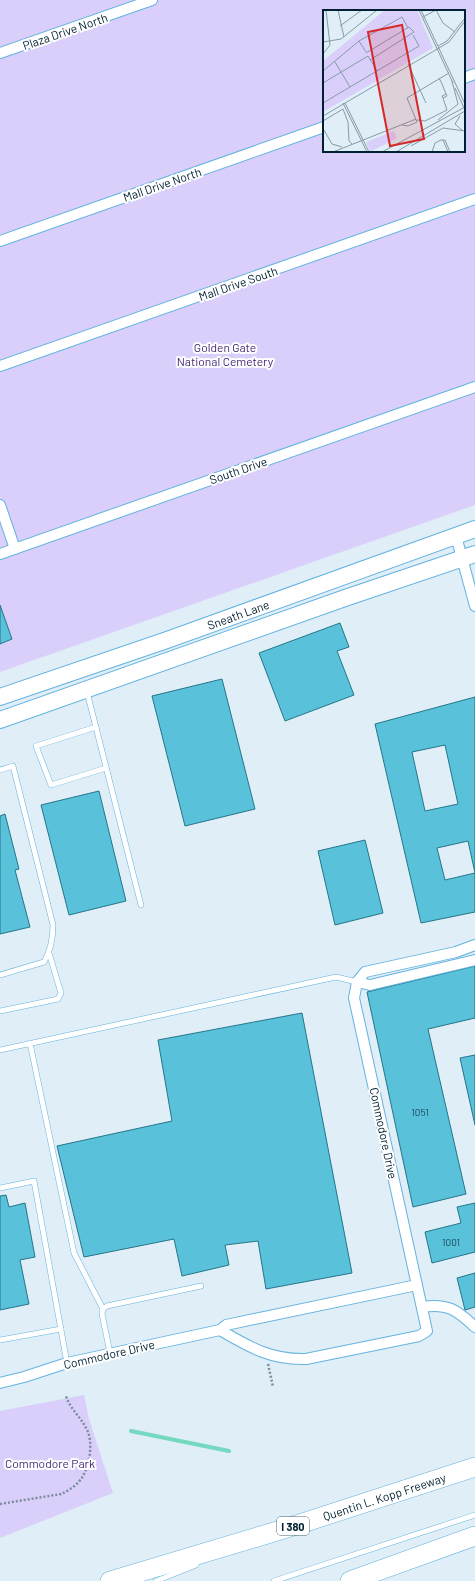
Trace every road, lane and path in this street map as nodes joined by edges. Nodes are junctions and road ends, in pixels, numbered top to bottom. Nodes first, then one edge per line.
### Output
1 (152, 0) edge
2 (0, 53) edge
3 (475, 74) edge
4 (465, 78) edge
5 (323, 127) edge
6 (475, 199) edge
7 (0, 241) edge
8 (0, 366) edge
9 (475, 387) edge
10 (0, 505) edge
11 (475, 529) edge
12 (456, 536) junction
13 (15, 549) junction
14 (0, 554) edge
15 (469, 556) edge
16 (475, 606) edge
17 (86, 689) junction
18 (0, 697) edge
19 (0, 720) edge
20 (96, 727) junction
21 (106, 768) junction
22 (0, 770) edge
23 (141, 905) dead end
24 (475, 945) edge
25 (49, 953) junction
26 (475, 960) edge
27 (0, 975) edge
28 (357, 982) junction
29 (0, 1011) edge
30 (30, 1043) junction
31 (0, 1050) edge
32 (0, 1188) edge
33 (417, 1285) junction
34 (201, 1286) dead end
35 (422, 1307) junction
36 (103, 1309) junction
37 (475, 1327) edge
38 (61, 1329) junction
39 (220, 1330) junction
40 (0, 1340) edge
41 (110, 1353) junction
42 (67, 1363) junction
43 (261, 1363) dead end
44 (0, 1383) edge
45 (273, 1387) dead end
46 (66, 1396) dead end
47 (475, 1453) edge
48 (475, 1466) edge
49 (0, 1504) edge
50 (475, 1515) edge
51 (284, 1529) junction
52 (475, 1536) edge
53 (220, 1555) dead end
54 (198, 1564) dead end
55 (110, 1581) edge
56 (156, 1581) edge
57 (274, 1581) edge
58 (350, 1581) edge

1 - 2 street, Plaza Drive North
3 - 4 street
5 - 7 street, Mall Drive North
6 - 8 street, Mall Drive South
9 - 13 street, South Drive
10 - 13 street
11 - 12 main road, Sneath Lane
12 - 15 street
12 - 18 main road, Sneath Lane
13 - 14 street, South Drive
15 - 16 street
15 - 17 main road, Sneath Lane
17 - 19 main road, Sneath Lane
17 - 20 lane
20 - 21 lane
20 - 21 lane
21 - 23 lane
22 - 25 lane
24 - 28 street
25 - 27 lane
25 - 29 lane
26 - 28 street
28 - 30 lane
28 - 33 street, Commodore Drive
30 - 31 lane
30 - 36 lane
32 - 38 lane
33 - 35 street, Commodore Drive
33 - 39 street, Commodore Drive
34 - 36 lane
35 - 37 street
35 - 39 street, Commodore Drive
36 - 41 lane
38 - 40 lane
38 - 42 lane
39 - 41 street, Commodore Drive
41 - 42 street, Commodore Drive
42 - 44 street, Commodore Drive
43 - 45 path
46 - 49 path
47 - 51 highway
48 - 51 highway, Quentin L. Kopp Freeway / I 380
50 - 57 lane
51 - 53 lane
51 - 55 highway, Quentin L. Kopp Freeway / I 380
52 - 58 highway
54 - 56 lane

